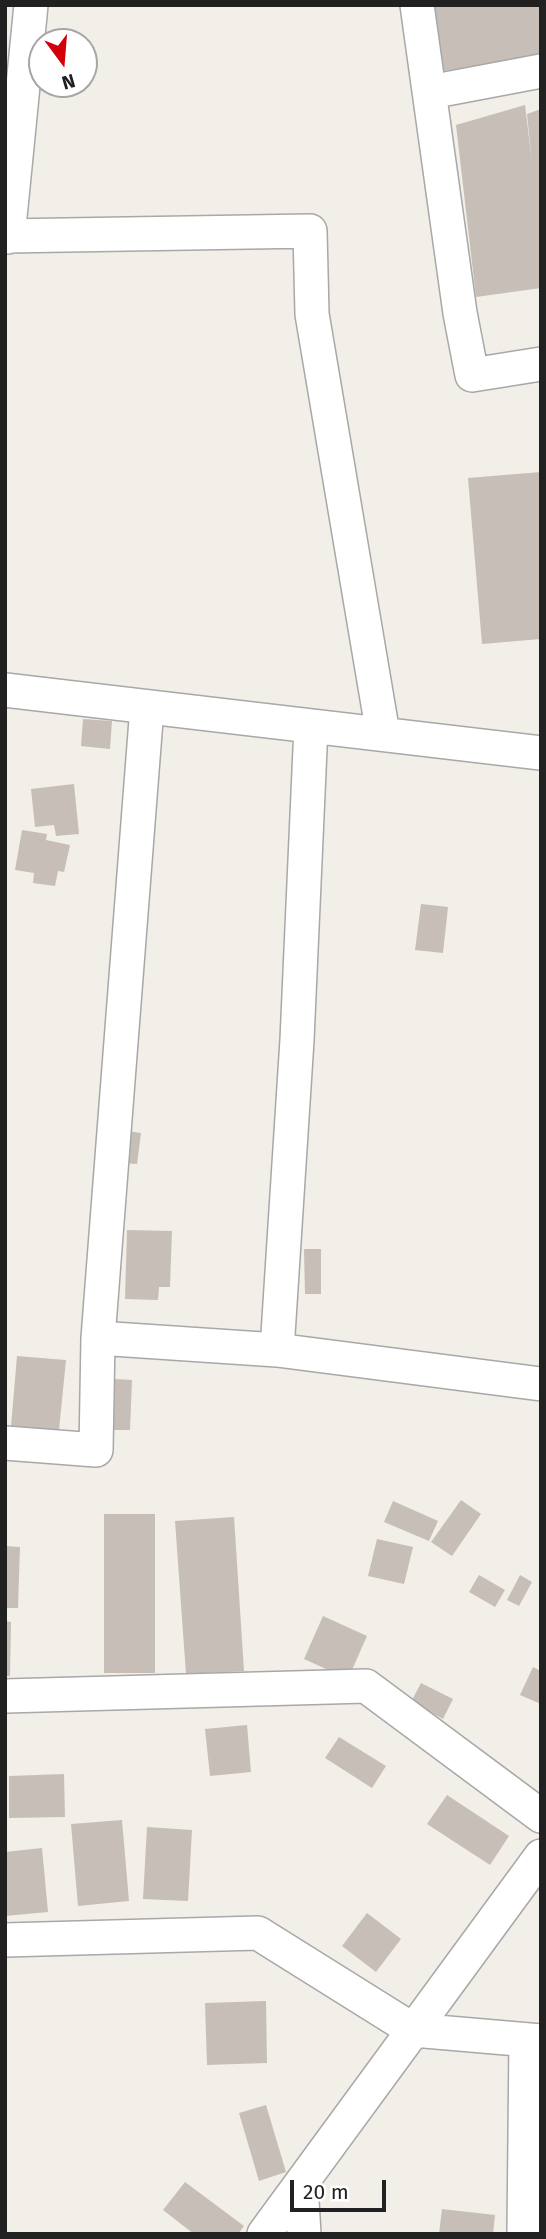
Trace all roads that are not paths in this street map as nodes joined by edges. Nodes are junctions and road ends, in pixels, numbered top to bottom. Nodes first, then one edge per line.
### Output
1 (31, 5) edge
2 (416, 5) edge
3 (541, 71) edge
4 (430, 92) junction
5 (7, 237) edge
6 (541, 364) edge
7 (5, 690) edge
8 (147, 707) junction
9 (311, 726) junction
10 (383, 734) junction
11 (541, 753) edge
12 (99, 1338) junction
13 (277, 1350) junction
14 (541, 1384) edge
15 (5, 1443) edge
16 (5, 1696) edge
17 (541, 1816) edge
18 (541, 1856) edge
19 (5, 1940) edge
20 (413, 2030) junction
21 (533, 2041) edge
22 (301, 2184) junction
23 (264, 2234) edge
24 (304, 2234) edge
25 (524, 2234) edge

1 - 5 street
2 - 4 street
3 - 4 street
4 - 6 street
5 - 10 street
7 - 8 street
8 - 9 street
8 - 12 street
9 - 10 street
9 - 13 street
10 - 11 street
12 - 13 street
12 - 15 street
13 - 14 street
16 - 17 street
18 - 20 street
19 - 20 street
20 - 21 street
20 - 22 street
21 - 25 street
22 - 23 street
22 - 24 street

